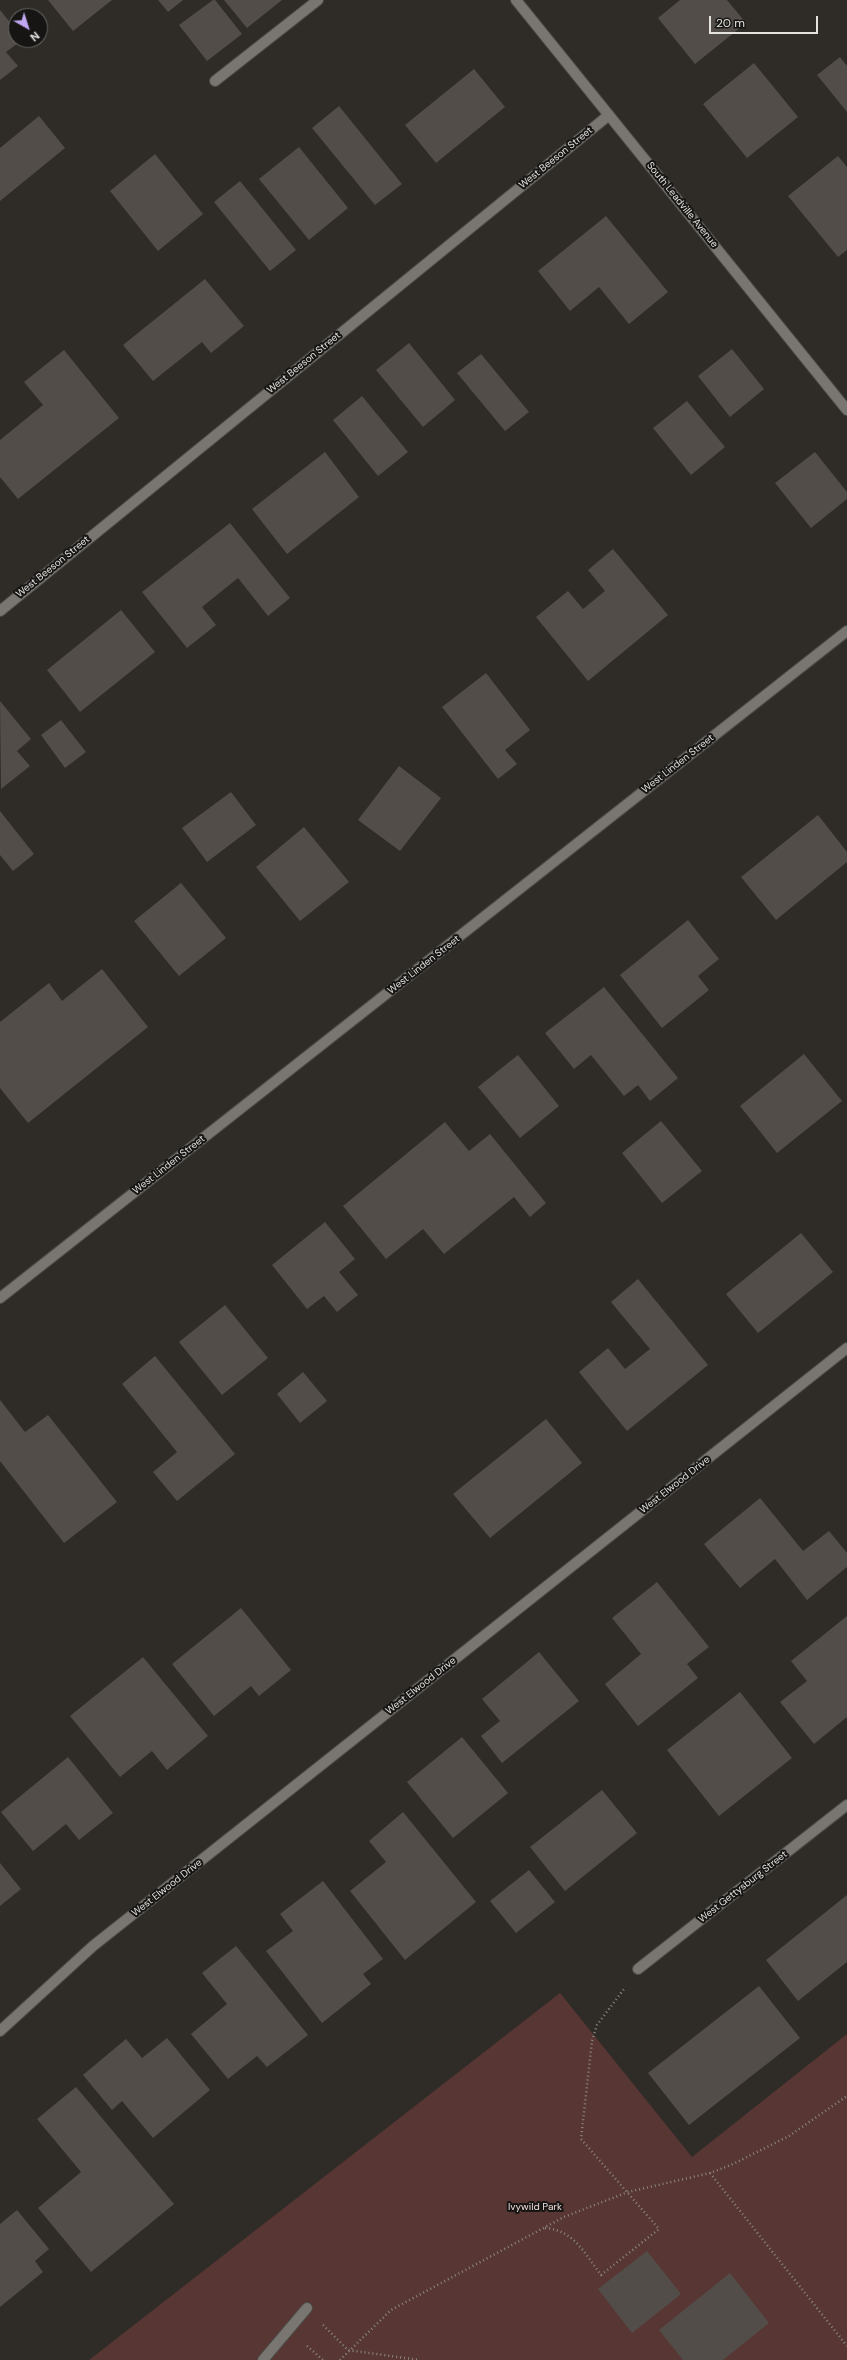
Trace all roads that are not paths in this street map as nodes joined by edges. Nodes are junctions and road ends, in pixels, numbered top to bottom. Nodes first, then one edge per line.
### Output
1 (318, 0) edge
2 (516, 0) edge
3 (216, 81) dead end
4 (609, 115) junction
5 (847, 410) edge
6 (0, 611) edge
7 (847, 631) edge
8 (0, 1298) edge
9 (847, 1348) edge
10 (847, 1805) edge
11 (638, 1969) dead end
12 (0, 2031) edge
13 (307, 2308) road end
14 (263, 2360) edge

1 - 3 street
2 - 4 street, South Leadville Avenue
4 - 5 street, South Leadville Avenue
4 - 6 street, West Beeson Street
7 - 8 street, West Linden Street
9 - 12 street, West Elwood Drive
10 - 11 street, West Gettysburg Street
13 - 14 street

